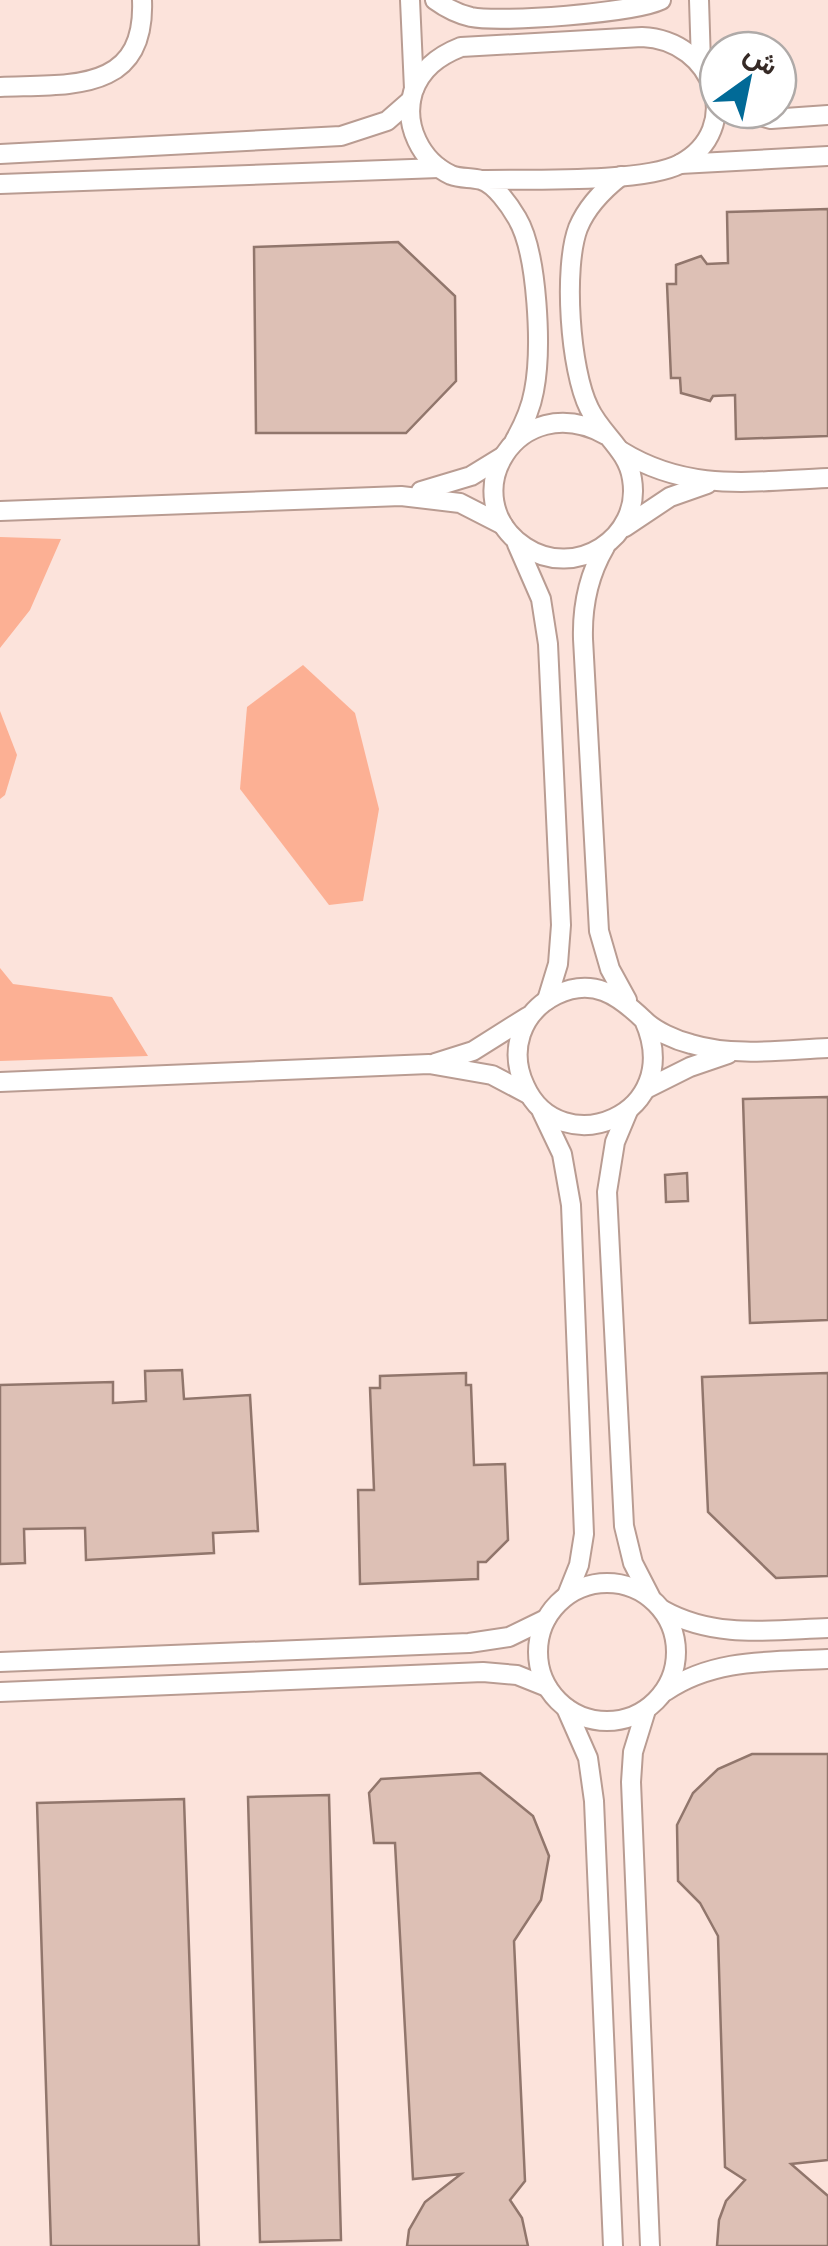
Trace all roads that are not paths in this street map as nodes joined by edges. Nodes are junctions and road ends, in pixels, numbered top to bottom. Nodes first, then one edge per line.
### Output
1 (142, 0) edge
2 (410, 0) edge
3 (435, 0) edge
4 (661, 0) edge
5 (699, 0) edge
6 (700, 30) edge
7 (698, 60) edge
8 (0, 87) edge
9 (412, 95) junction
10 (828, 115) edge
11 (798, 117) edge
12 (709, 130) edge
13 (0, 154) edge
14 (828, 156) edge
15 (680, 164) junction
16 (439, 168) junction
17 (622, 176) junction
18 (482, 180) junction
19 (0, 184) edge
20 (606, 435) junction
21 (515, 440) junction
22 (621, 451) junction
23 (503, 456) junction
24 (828, 478) edge
25 (713, 483) junction
26 (401, 496) junction
27 (0, 512) edge
28 (508, 530) junction
29 (612, 540) junction
30 (546, 1000) junction
31 (630, 1004) junction
32 (532, 1014) junction
33 (644, 1020) junction
34 (828, 1048) edge
35 (738, 1051) junction
36 (430, 1064) junction
37 (0, 1082) edge
38 (646, 1089) junction
39 (534, 1100) junction
40 (629, 1110) junction
41 (567, 1595) junction
42 (656, 1603) junction
43 (546, 1619) junction
44 (828, 1628) edge
45 (828, 1659) edge
46 (0, 1662) edge
47 (548, 1687) junction
48 (665, 1691) junction
49 (0, 1692) edge
50 (566, 1708) junction
51 (646, 1710) junction
52 (613, 2246) edge
53 (650, 2246) edge

1 - 8 street
2 - 9 street
3 - 4 street
5 - 6 street
7 - 9 street
9 - 13 street
9 - 16 street
10 - 11 street
12 - 15 street
14 - 15 street
15 - 17 street
16 - 18 street
16 - 19 street
17 - 18 street
17 - 20 street
18 - 21 street
20 - 21 street
20 - 22 street
21 - 23 street
22 - 25 street
22 - 29 street
23 - 26 street
23 - 28 street
24 - 25 street
25 - 29 street
26 - 27 street
26 - 28 street
28 - 29 street
28 - 30 street
29 - 31 street
30 - 31 street
30 - 32 street
31 - 33 street
32 - 36 street
32 - 39 street
33 - 35 street
33 - 38 street
34 - 35 street
35 - 38 street
36 - 37 street
36 - 39 street
38 - 40 street
39 - 40 street
39 - 41 street
40 - 42 street
41 - 42 street
41 - 43 street
42 - 44 street
42 - 48 street
43 - 46 street
43 - 47 street
45 - 48 street
47 - 49 street
47 - 50 street
48 - 51 street
50 - 51 street
50 - 52 street
51 - 53 street

